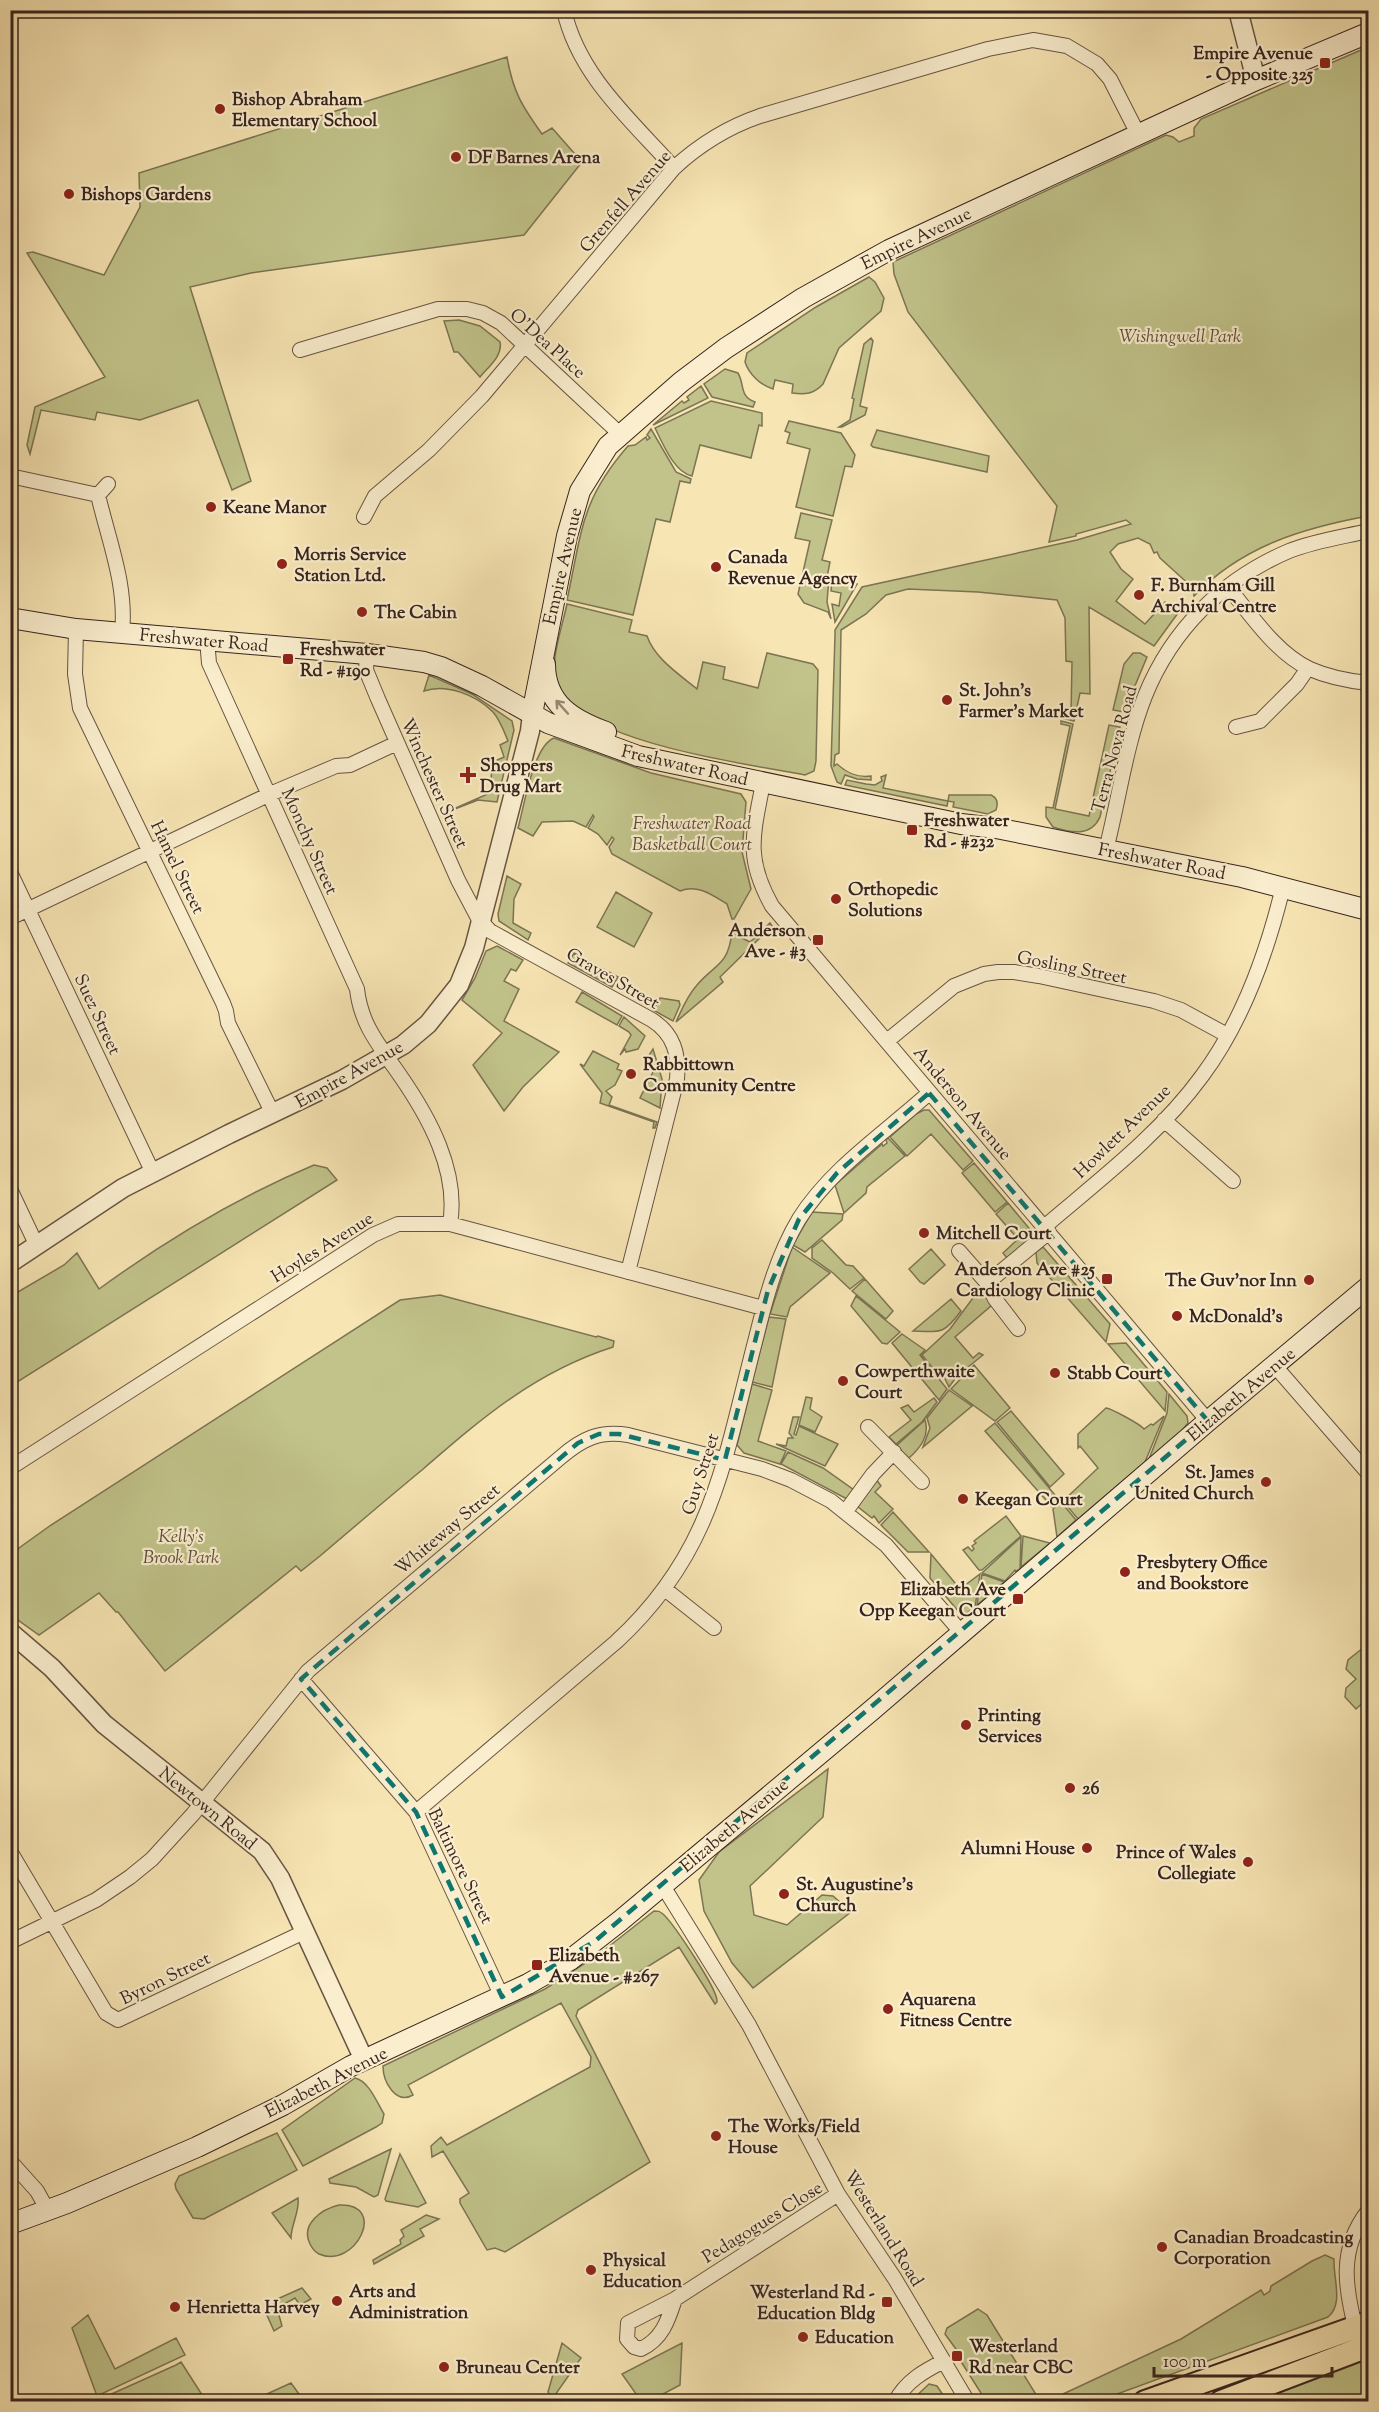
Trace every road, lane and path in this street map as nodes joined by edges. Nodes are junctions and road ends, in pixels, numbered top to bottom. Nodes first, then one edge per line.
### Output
1 (564, 10) edge
2 (1238, 10) edge
3 (1368, 33) edge
4 (1256, 80) junction
5 (1138, 134) junction
6 (674, 168) junction
7 (525, 344) junction
8 (300, 350) dead end
9 (620, 434) junction
10 (10, 476) edge
11 (108, 484) dead end
12 (98, 495) junction
13 (364, 518) dead end
14 (1368, 531) edge
15 (1228, 587) junction
16 (10, 618) edge
17 (76, 629) junction
18 (122, 633) junction
19 (207, 639) junction
20 (367, 654) junction
21 (543, 656) junction
22 (1308, 668) junction
23 (1368, 684) edge
24 (532, 714) junction
25 (1236, 727) dead end
26 (397, 743) junction
27 (668, 761) junction
28 (763, 783) junction
29 (270, 794) junction
30 (1106, 850) junction
31 (150, 852) junction
32 (10, 872) edge
33 (1283, 887) junction
34 (29, 909) junction
35 (1368, 910) edge
36 (10, 918) edge
37 (481, 923) junction
38 (1227, 1035) junction
39 (887, 1041) junction
40 (385, 1056) junction
41 (929, 1093) junction
42 (273, 1114) junction
43 (1164, 1120) junction
44 (153, 1173) junction
45 (1233, 1181) dead end
46 (10, 1189) edge
47 (450, 1224) junction
48 (1046, 1230) junction
49 (36, 1244) junction
50 (959, 1251) dead end
51 (10, 1263) edge
52 (628, 1272) junction
53 (987, 1283) junction
54 (1368, 1287) edge
55 (763, 1308) junction
56 (1018, 1329) dead end
57 (1275, 1366) junction
58 (1208, 1421) junction
59 (868, 1427) dead end
60 (894, 1452) junction
61 (725, 1460) junction
62 (10, 1468) edge
63 (1368, 1473) edge
64 (922, 1482) dead end
65 (846, 1511) junction
66 (666, 1590) junction
67 (714, 1628) dead end
68 (10, 1632) edge
69 (961, 1632) junction
70 (301, 1679) junction
71 (202, 1802) junction
72 (416, 1812) junction
73 (10, 1851) edge
74 (663, 1886) junction
75 (52, 1922) junction
76 (304, 1932) junction
77 (10, 1942) edge
78 (502, 1997) junction
79 (364, 2060) junction
80 (10, 2161) edge
81 (838, 2194) junction
82 (48, 2211) junction
83 (1368, 2211) edge
84 (10, 2224) edge
85 (675, 2300) dead end
86 (1363, 2336) edge
87 (944, 2361) junction
88 (895, 2402) edge
89 (968, 2402) edge
90 (1145, 2402) edge
91 (1221, 2402) edge

1 - 6 street
2 - 4 street
3 - 4 main road, Empire Avenue
4 - 5 main road, Empire Avenue
5 - 6 street, Grenfell Avenue
5 - 9 main road, Empire Avenue
6 - 7 street, Grenfell Avenue
7 - 8 street, O'Dea Place
7 - 9 street, O'Dea Place
7 - 13 street, Grenfell Avenue
9 - 21 main road, Empire Avenue
10 - 12 street
11 - 12 street
12 - 18 street
14 - 15 street, Terra Nova Road
15 - 22 street
15 - 30 street, Terra Nova Road
16 - 17 main road, Freshwater Road
17 - 18 main road, Freshwater Road
17 - 31 street, Hamel Street
18 - 19 main road, Freshwater Road
19 - 20 main road, Freshwater Road
19 - 29 street, Monchy Street
20 - 24 main road, Freshwater Road
20 - 26 street, Winchester Street
21 - 24 main road, Empire Avenue
27 -> 21 main road
22 - 23 street
22 - 25 street
24 - 27 main road, Freshwater Road
24 - 37 street, Empire Avenue
26 - 29 street
26 - 37 street, Winchester Street
27 - 28 main road, Freshwater Road
28 - 30 main road, Freshwater Road
28 - 39 street, Anderson Avenue
29 - 31 street
29 - 40 street, Monchy Street
30 - 33 main road, Freshwater Road
31 - 34 street
31 - 42 street, Hamel Street
32 - 34 street, Suez Street
33 - 35 main road, Freshwater Road
33 - 38 street, Howlett Avenue
34 - 36 street
34 - 44 street, Suez Street
37 - 40 street, Empire Avenue
37 - 52 street, Graves Street
38 - 39 street, Gosling Street
38 - 43 street, Howlett Avenue
39 - 41 street, Anderson Avenue
40 - 42 street, Empire Avenue
40 - 47 street, Monchy Street
41 - 48 street, Anderson Avenue
41 - 55 street, Guy Street
42 - 44 street, Empire Avenue
43 - 45 street
43 - 48 street, Howlett Avenue
44 - 49 street, Empire Avenue
46 - 49 street
47 - 52 street, Hoyles Avenue
47 - 62 street, Hoyles Avenue
48 - 53 street
48 - 58 street, Anderson Avenue
49 - 51 street, Empire Avenue
50 - 53 street
52 - 55 street, Hoyles Avenue
53 - 56 street
54 - 57 main road, Elizabeth Avenue
55 - 61 street, Guy Street
57 - 58 main road, Elizabeth Avenue
57 - 63 street
58 - 69 main road, Elizabeth Avenue
59 - 60 street
60 - 64 street
60 - 65 street
61 - 65 street, Whiteway Street
61 - 66 street, Guy Street
61 - 70 street, Whiteway Street
65 - 69 street, Whiteway Street
66 - 67 street
66 - 72 street, Guy Street
68 - 71 street, Newtown Road
69 - 74 main road, Elizabeth Avenue
70 - 71 street, Whiteway Street
70 - 72 street, Baltimore Street
71 - 75 street, Whiteway Street
71 - 76 street, Newtown Road
72 - 78 street, Baltimore Street
73 - 75 street
74 - 78 main road, Elizabeth Avenue
74 - 81 street, Westerland Road
75 - 76 street, Byron Street
75 - 77 street, Whiteway Street
76 - 79 street, Newtown Road
78 - 79 main road, Elizabeth Avenue
79 - 82 main road, Elizabeth Avenue
80 - 82 street
81 - 85 street, Pedagogues Close
81 - 87 street, Westerland Road
82 - 84 main road, Elizabeth Avenue
83 - 86 street
86 - 90 main road
86 - 91 main road
87 - 88 street
87 - 89 street, Westerland Road

